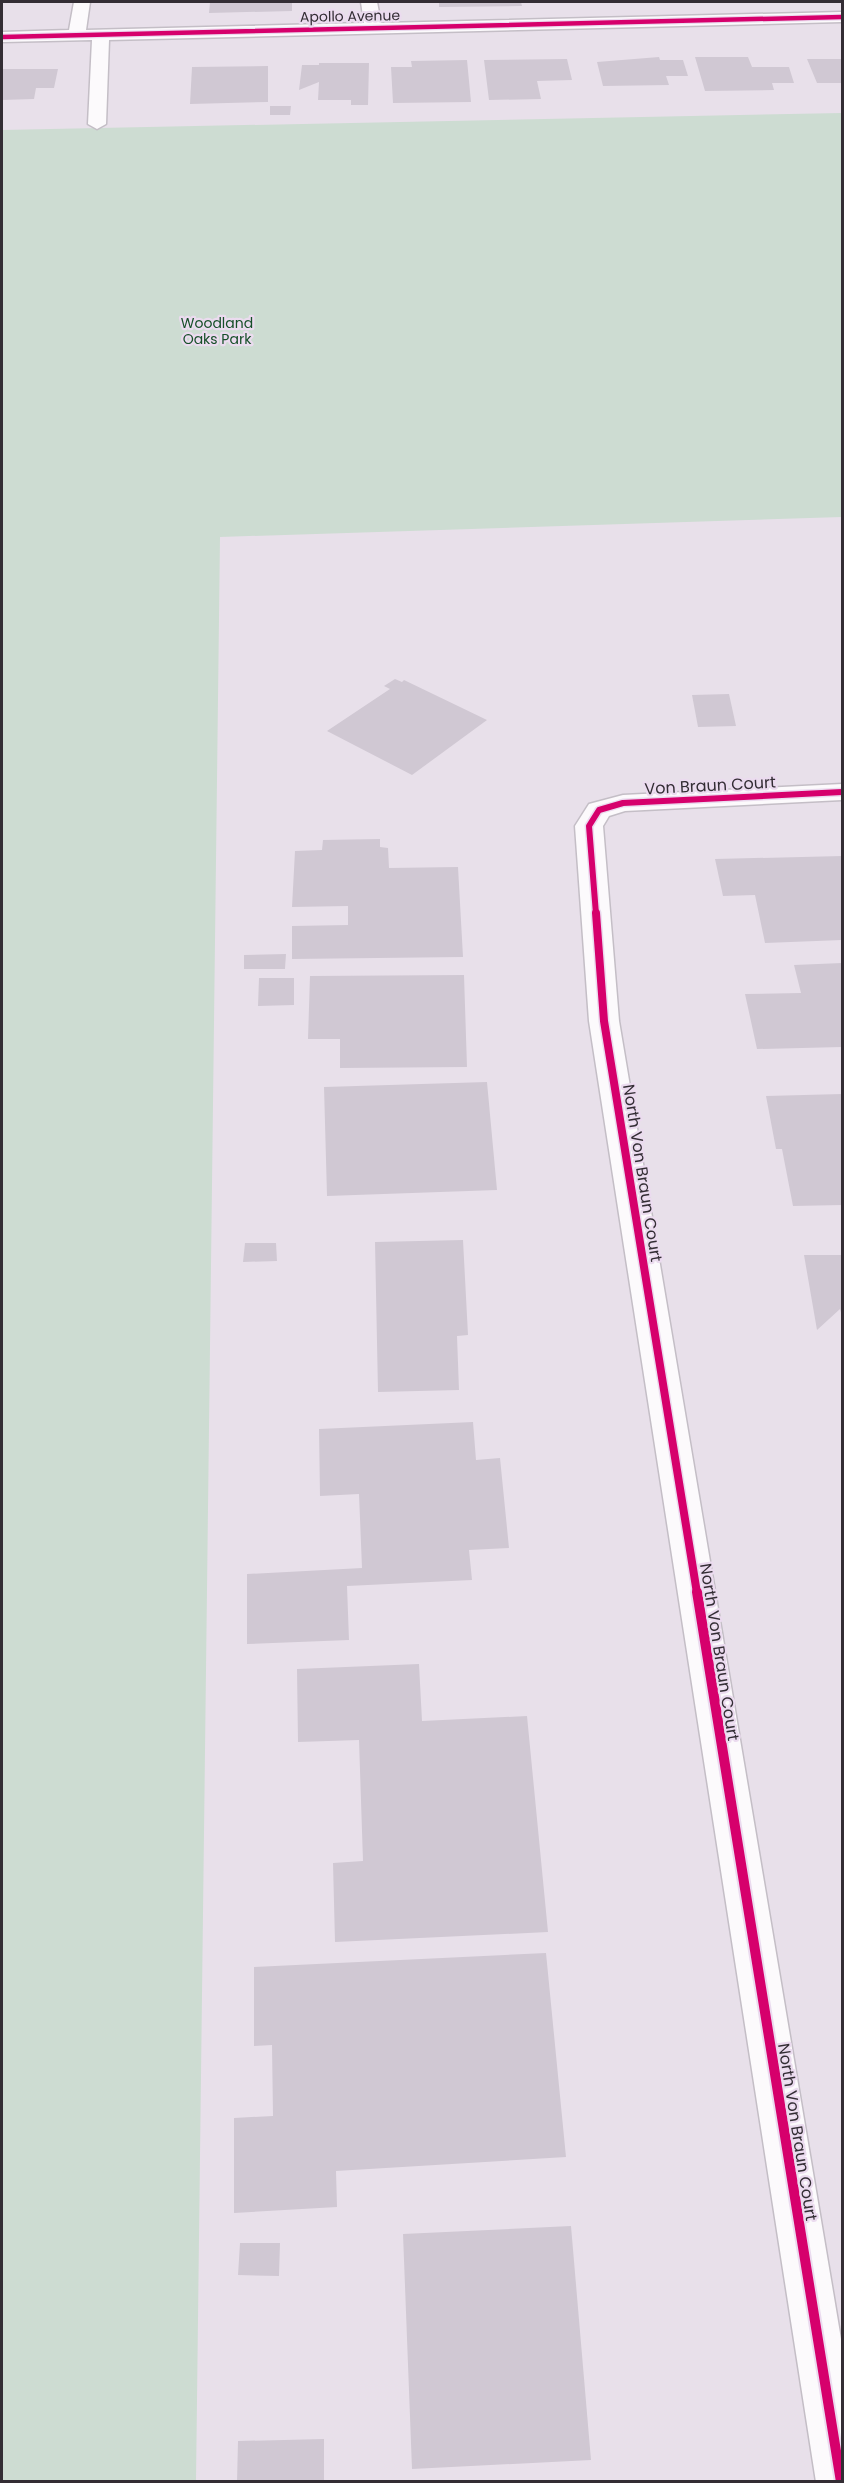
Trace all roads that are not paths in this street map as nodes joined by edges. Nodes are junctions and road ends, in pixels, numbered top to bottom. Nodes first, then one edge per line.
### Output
1 (82, 2) edge
2 (369, 2) edge
3 (760, 2) edge
4 (843, 17) edge
5 (766, 19) junction
6 (374, 29) junction
7 (101, 35) junction
8 (77, 36) junction
9 (2, 37) edge
10 (98, 124) dead end
11 (843, 792) edge
12 (589, 826) joint
13 (841, 2481) edge

1 - 8 street
2 - 6 street
3 - 5 street
4 - 5 street, Apollo Avenue
5 - 6 street, Apollo Avenue
6 - 7 street, Apollo Avenue
7 - 8 street, Apollo Avenue
7 - 10 street
8 - 9 street, Apollo Avenue
11 - 12 street, Von Braun Court
12 - 13 street, North Von Braun Court

